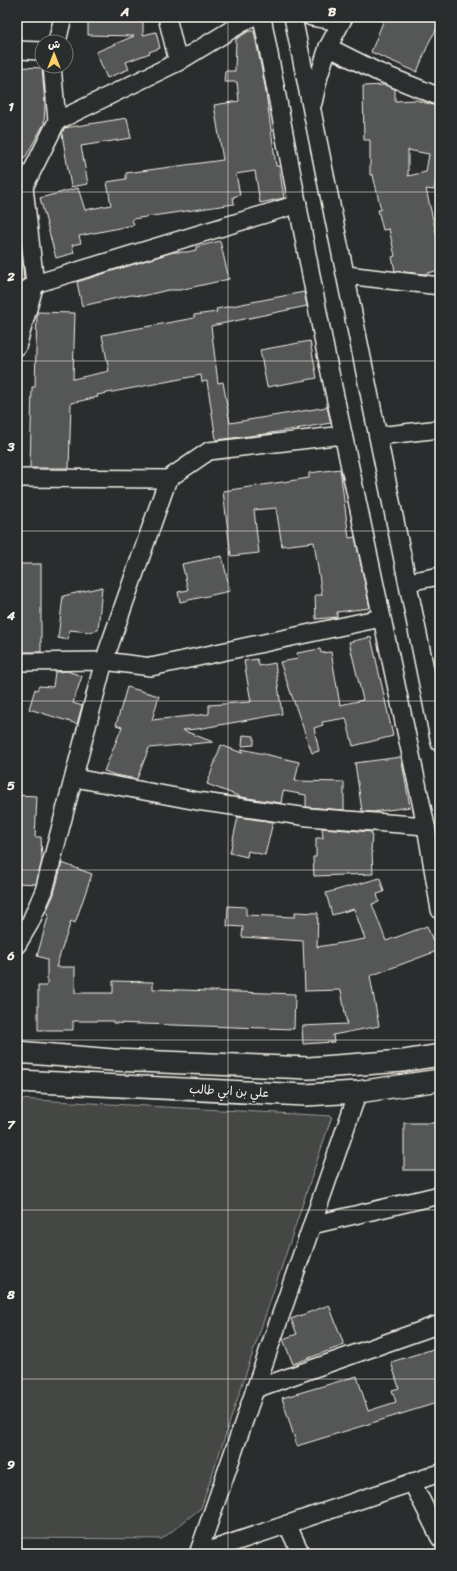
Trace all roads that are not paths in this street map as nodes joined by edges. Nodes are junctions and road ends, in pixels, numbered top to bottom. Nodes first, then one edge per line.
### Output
1 (63, 17) edge
2 (167, 17) edge
3 (252, 17) edge
4 (262, 17) edge
5 (293, 17) edge
6 (311, 17) edge
7 (337, 17) edge
8 (344, 17) edge
9 (60, 34) edge
10 (328, 47) junction
11 (17, 50) edge
12 (34, 51) edge
13 (178, 62) junction
14 (53, 74) edge
15 (440, 97) edge
16 (312, 110) junction
17 (57, 121) junction
18 (298, 204) junction
19 (346, 275) junction
20 (35, 284) junction
21 (440, 286) edge
22 (17, 296) edge
23 (17, 347) edge
24 (440, 429) edge
25 (343, 434) junction
26 (378, 436) junction
27 (17, 478) edge
28 (168, 479) junction
29 (440, 576) edge
30 (408, 582) junction
31 (381, 618) junction
32 (104, 661) junction
33 (17, 662) edge
34 (440, 744) edge
35 (75, 778) junction
36 (426, 826) junction
37 (440, 910) edge
38 (17, 944) edge
39 (17, 1052) edge
40 (440, 1055) edge
41 (440, 1080) edge
42 (17, 1081) edge
43 (358, 1092) junction
44 (440, 1195) edge
45 (312, 1225) junction
46 (440, 1324) edge
47 (255, 1389) junction
48 (440, 1473) edge
49 (412, 1482) junction
50 (287, 1524) junction
51 (440, 1538) edge
52 (198, 1554) edge
53 (301, 1554) edge

1 - 9 street
2 - 13 street
3 - 13 street
4 - 18 street
5 - 16 street
6 - 7 street
8 - 10 street
10 - 15 street
10 - 16 street
11 - 12 street
13 - 17 street
14 - 17 street
16 - 19 street
17 - 20 street
18 - 20 street
18 - 25 street
19 - 21 street
19 - 26 street
20 - 22 street
20 - 23 street
24 - 26 street
25 - 28 street
25 - 31 street
26 - 30 street
27 - 28 street
28 - 32 street
29 - 30 street
30 - 34 street
31 - 32 street
31 - 36 street
32 - 33 street
32 - 35 street
35 - 36 street
35 - 38 street
36 - 37 street
39 - 40 main road, علي بن ابي طالب
41 - 43 main road, علي بن ابي طالب
42 - 43 main road, علي بن ابي طالب
43 - 45 street
44 - 45 street
45 - 47 street
46 - 47 street
47 - 52 street
48 - 49 street
49 - 50 street
49 - 51 street
50 - 52 street
50 - 53 street

